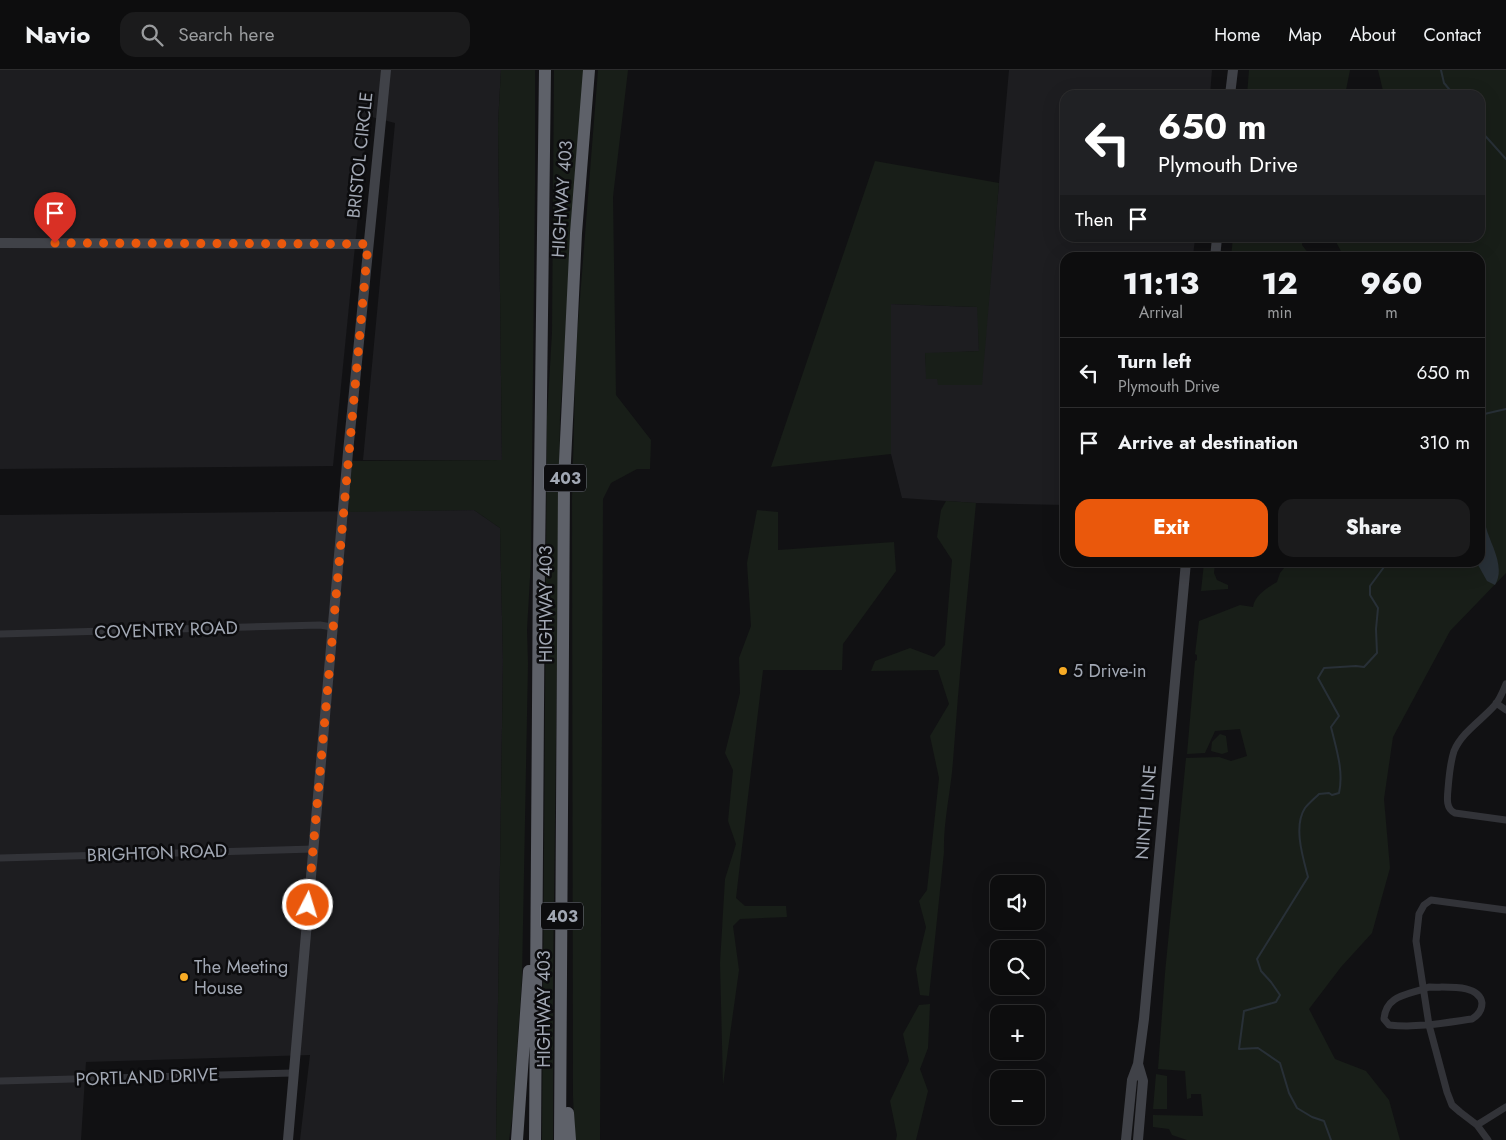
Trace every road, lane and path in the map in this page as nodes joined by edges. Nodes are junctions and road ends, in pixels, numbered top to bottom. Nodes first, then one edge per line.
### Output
1 (386, 70) edge
2 (545, 70) edge
3 (589, 70) edge
4 (1232, 70) edge
5 (1230, 90) edge
6 (0, 243) edge
7 (368, 244) junction
8 (1186, 567) edge
9 (332, 627) junction
10 (0, 634) edge
11 (1506, 684) edge
12 (1496, 703) junction
13 (1506, 710) edge
14 (1506, 820) edge
15 (313, 849) junction
16 (0, 858) edge
17 (1506, 910) edge
18 (536, 936) junction
19 (1423, 989) junction
20 (1429, 1025) junction
21 (561, 1058) junction
22 (1138, 1064) junction
23 (293, 1073) junction
24 (0, 1082) edge
25 (1506, 1107) edge
26 (1477, 1125) junction
27 (288, 1140) edge
28 (517, 1140) edge
29 (535, 1140) edge
30 (560, 1140) edge
31 (570, 1140) edge
32 (1126, 1140) edge
33 (1138, 1140) edge
34 (1488, 1140) edge

1 - 7 street, BRISTOL CIRCLE
2 - 18 highway, HIGHWAY 403 / 403
3 - 21 highway, HIGHWAY 403 / 403
4 - 5 street
6 - 7 street
7 - 9 street, BRISTOL CIRCLE
8 - 22 street, NINTH LINE
9 - 10 street, COVENTRY ROAD
9 - 15 street, BRISTOL CIRCLE
11 - 12 street
12 - 13 street
12 - 14 street
15 - 16 street, BRIGHTON ROAD
15 - 23 street, BRISTOL CIRCLE
17 - 19 street
18 - 28 highway
18 - 29 highway, HIGHWAY 403 / 403
19 - 20 street
19 - 20 street
19 - 20 street
20 - 26 street
21 - 30 highway, HIGHWAY 403 / 403
21 - 31 highway
22 - 32 street, NINTH LINE
22 - 33 street, NINTH LINE
23 - 24 street, PORTLAND DRIVE
23 - 27 street, BRISTOL CIRCLE
25 - 26 street
26 - 34 street

